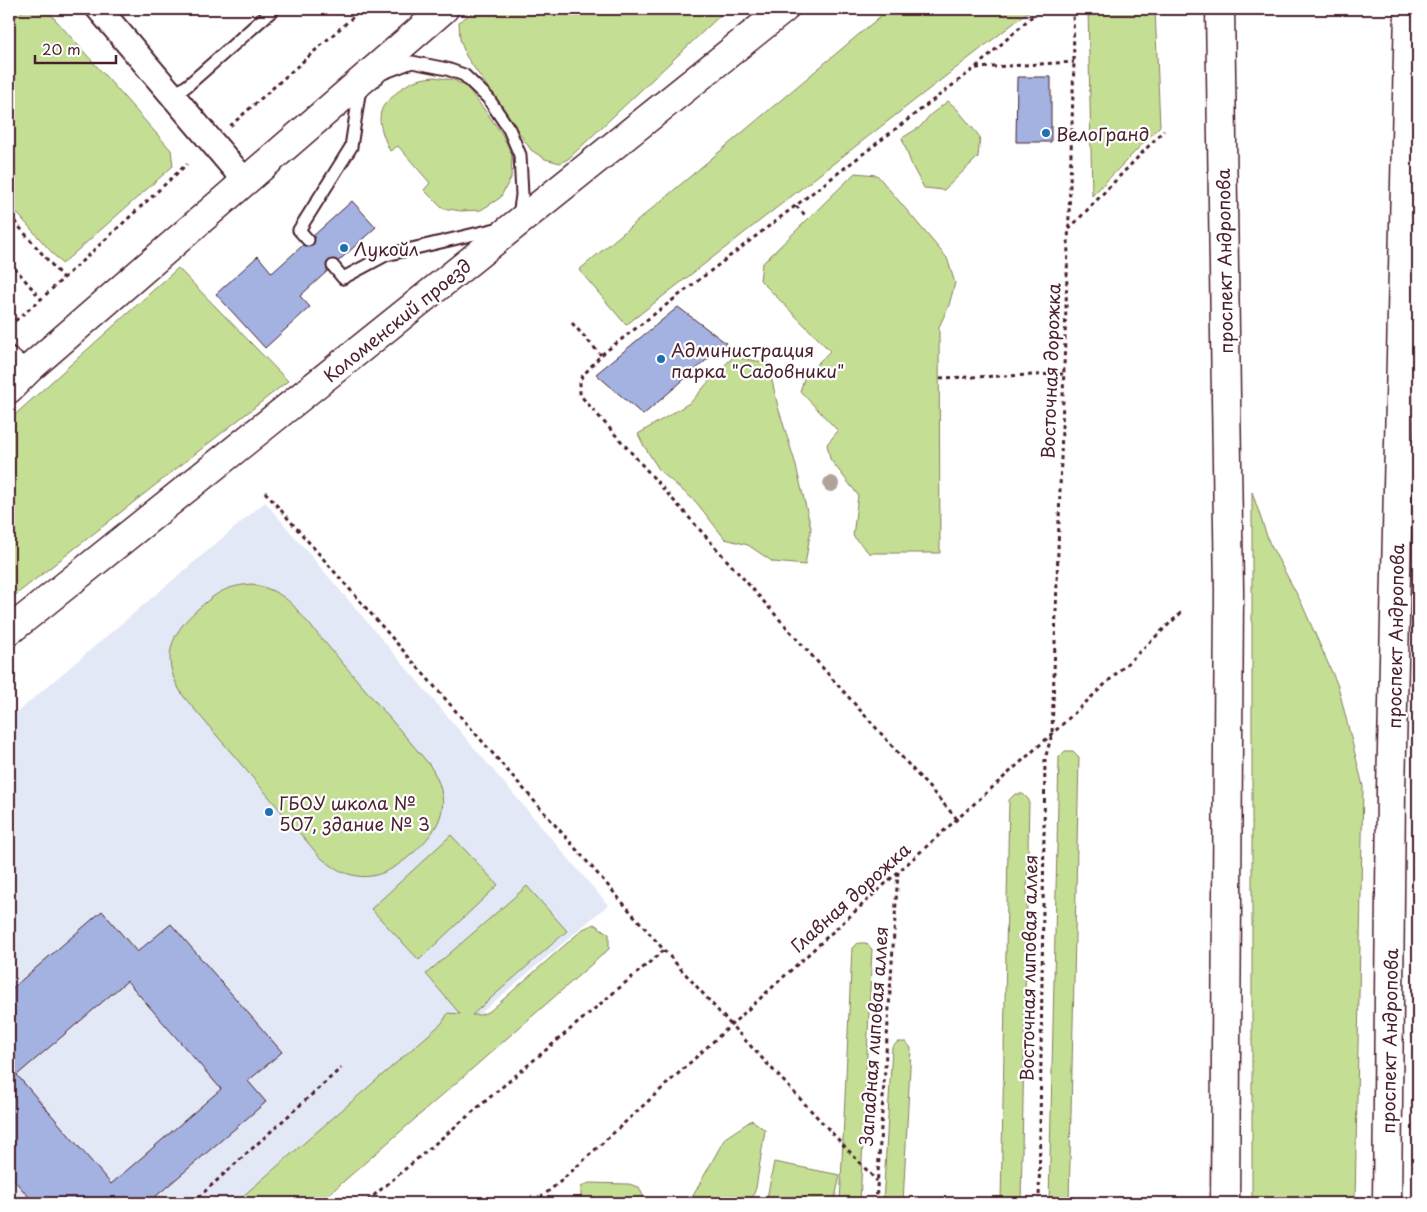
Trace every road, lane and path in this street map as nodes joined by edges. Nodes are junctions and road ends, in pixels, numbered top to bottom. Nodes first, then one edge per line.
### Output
1 (99, 9) edge
2 (274, 9) edge
3 (362, 9) edge
4 (444, 9) edge
5 (784, 9) edge
6 (1040, 9) edge
7 (1073, 9) edge
8 (1220, 9) edge
9 (1409, 9) edge
10 (1074, 62) junction
11 (975, 68) junction
12 (362, 80) junction
13 (173, 96) junction
14 (226, 129) dead end
15 (1164, 130) dead end
16 (187, 164) dead end
17 (245, 181) junction
18 (796, 206) junction
19 (9, 215) edge
20 (806, 216) dead end
21 (518, 224) junction
22 (1068, 229) junction
23 (308, 240) dead end
24 (9, 260) edge
25 (333, 266) dead end
26 (63, 278) junction
27 (41, 298) junction
28 (572, 323) dead end
29 (9, 326) edge
30 (9, 352) edge
31 (601, 355) junction
32 (30, 368) junction
33 (1063, 374) junction
34 (940, 378) dead end
35 (9, 389) edge
36 (1408, 477) edge
37 (265, 492) dead end
38 (1184, 610) dead end
39 (9, 631) edge
40 (1052, 734) junction
41 (958, 819) junction
42 (898, 872) junction
43 (664, 950) junction
44 (731, 1025) junction
45 (341, 1068) dead end
46 (878, 1181) junction
47 (192, 1203) edge
48 (365, 1203) edge
49 (534, 1203) edge
50 (876, 1203) edge
51 (1039, 1203) edge
52 (1225, 1203) edge
53 (1387, 1203) edge

1 - 13 street
2 - 13 lane
3 - 14 path
4 - 12 main road
5 - 21 main road, Коломенский проезд
6 - 11 path
7 - 10 path, Восточная дорожка
8 - 52 main road, проспект Андропова
9 - 36 main road, проспект Андропова
10 - 11 path
10 - 22 path, Восточная дорожка
11 - 18 path
12 - 17 main road
12 - 21 lane
12 - 23 lane
13 - 17 street
15 - 22 path
16 - 26 path
17 - 32 main road
18 - 20 path
18 - 31 path
19 - 26 path
21 - 25 lane
21 - 39 main road, Коломенский проезд
22 - 33 path, Восточная дорожка
24 - 27 path
26 - 27 path
27 - 29 path
28 - 31 path
30 - 32 lane
31 - 41 path
32 - 35 main road
33 - 34 path
33 - 40 path, Восточная дорожка
36 - 53 main road, проспект Андропова
37 - 43 path
38 - 40 path, Главная дорожка
40 - 41 path, Главная дорожка
40 - 51 path, Восточная липовая аллея
41 - 42 path, Главная дорожка
42 - 44 path, Главная дорожка
42 - 46 path, Западная липовая аллея
43 - 44 path
43 - 48 path
44 - 46 path
44 - 49 path, Главная дорожка
45 - 47 path
46 - 50 path, Западная липовая аллея

